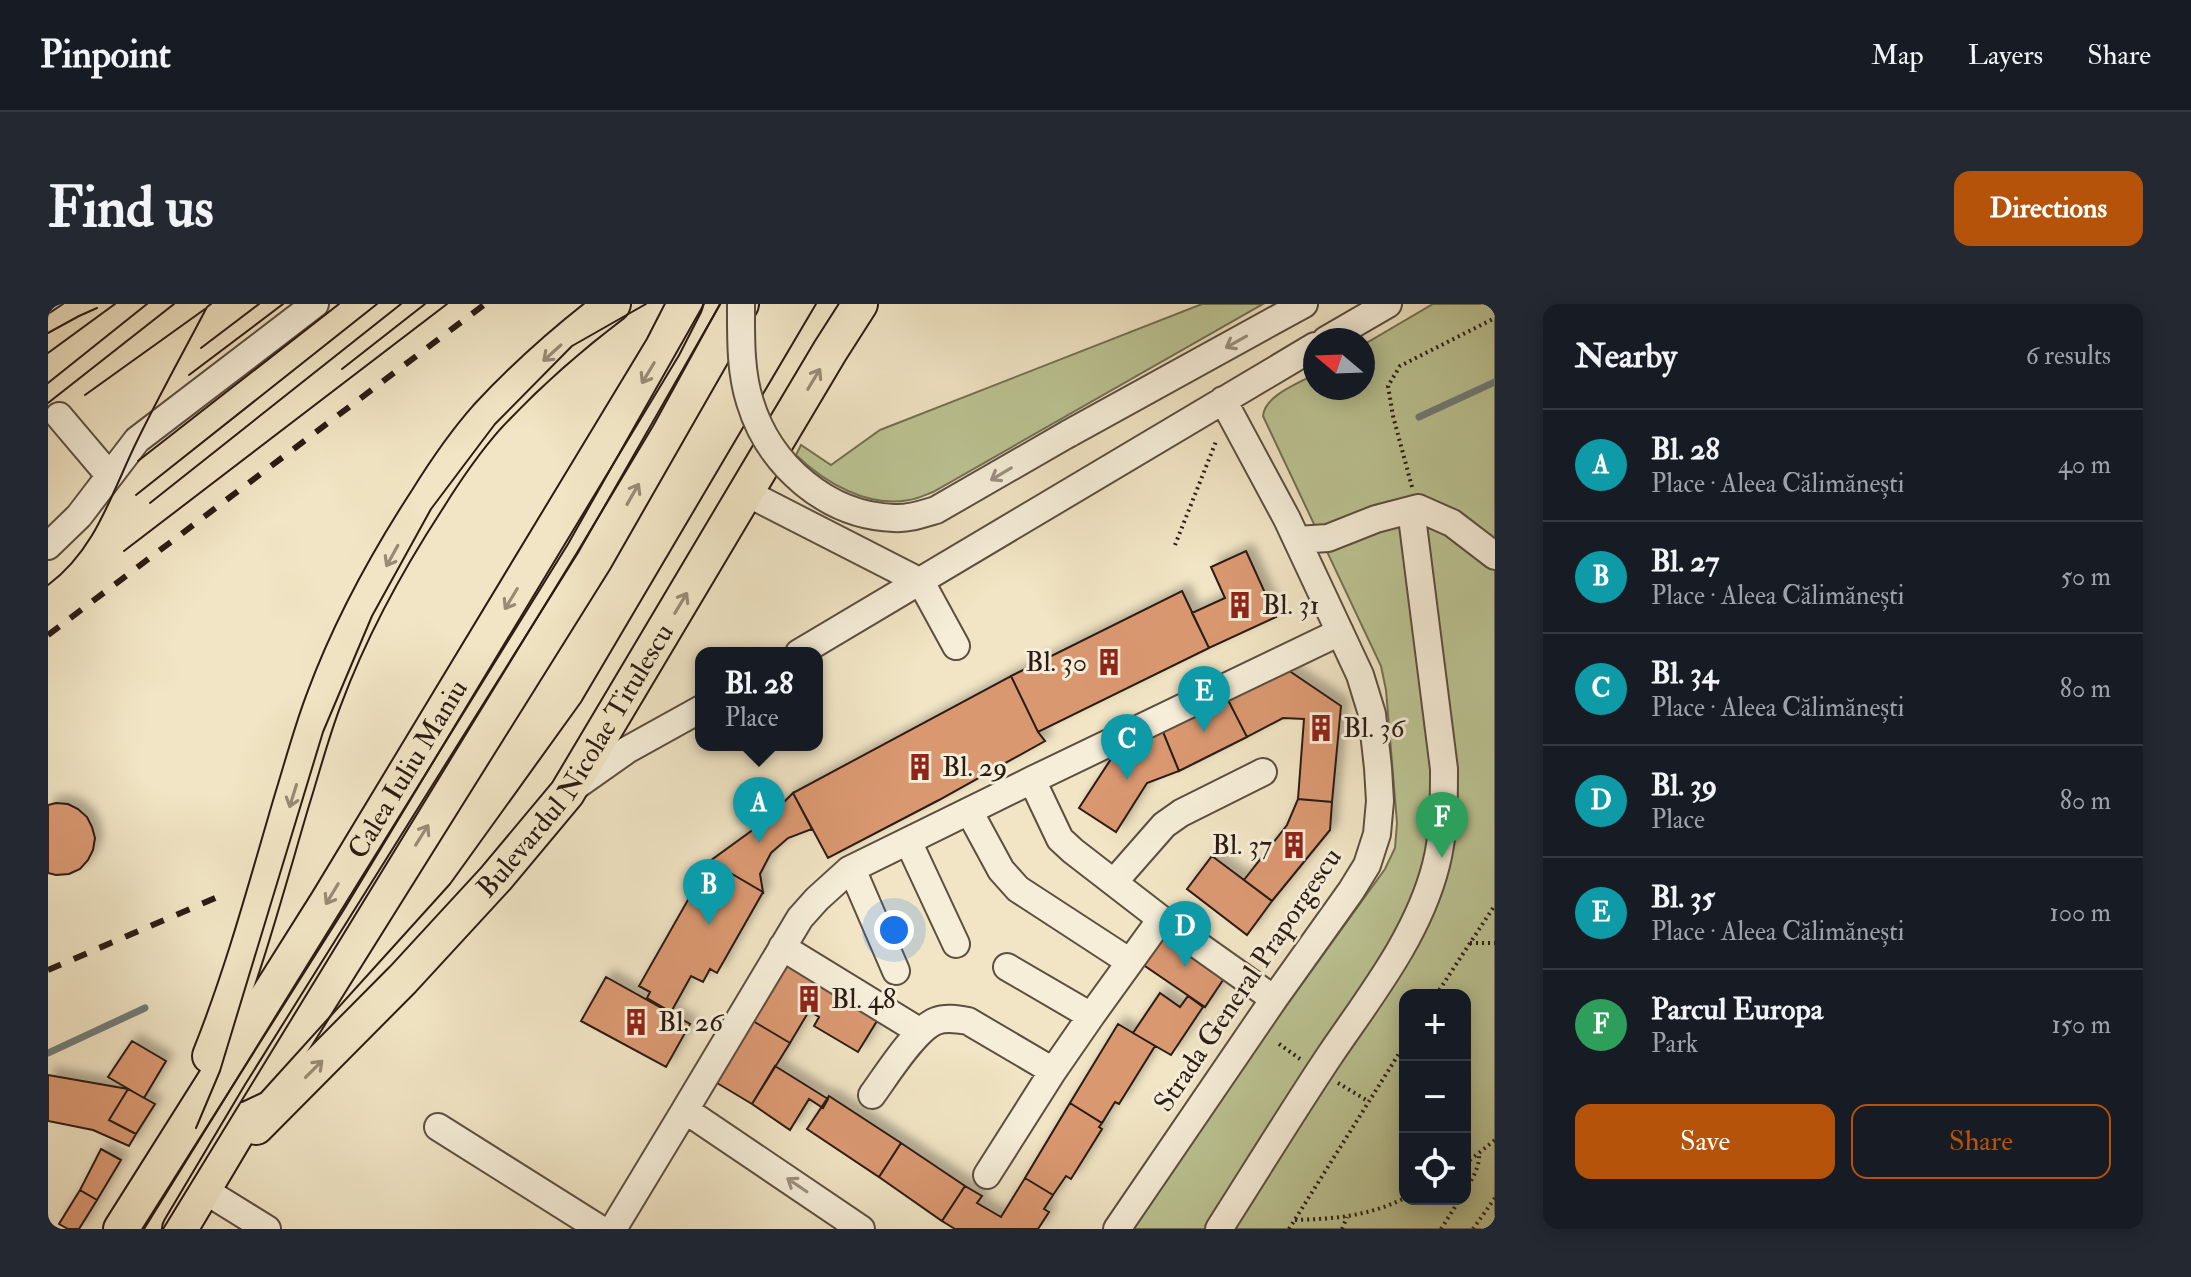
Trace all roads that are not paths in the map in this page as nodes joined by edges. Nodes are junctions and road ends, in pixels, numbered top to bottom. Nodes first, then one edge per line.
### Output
1 (315, 304) edge
2 (613, 304) edge
3 (685, 304) edge
4 (741, 304) edge
5 (860, 304) edge
6 (1304, 304) edge
7 (1388, 304) edge
8 (1347, 328) edge
9 (1303, 353) edge
10 (1223, 400) junction
11 (59, 416) dead end
12 (109, 475) junction
13 (747, 493) junction
14 (1418, 508) junction
15 (1297, 540) junction
16 (48, 546) edge
17 (1495, 556) edge
18 (921, 582) junction
19 (1340, 632) junction
20 (956, 646) dead end
21 (809, 647) edge
22 (695, 712) edge
23 (1263, 772) dead end
24 (1032, 780) junction
25 (567, 793) junction
26 (969, 811) junction
27 (908, 841) junction
28 (852, 869) junction
29 (1114, 882) junction
30 (1161, 919) junction
31 (956, 944) dead end
32 (782, 947) junction
33 (1130, 962) junction
34 (1007, 967) dead end
35 (896, 971) dead end
36 (1274, 999) junction
37 (1091, 1016) junction
38 (919, 1031) junction
39 (1053, 1071) junction
40 (872, 1095) dead end
41 (685, 1110) junction
42 (438, 1127) dead end
43 (177, 1140) junction
44 (987, 1175) dead end
45 (212, 1177) junction
46 (188, 1226) edge
47 (121, 1229) edge
48 (267, 1229) edge
49 (600, 1229) edge
50 (613, 1229) edge
51 (861, 1229) edge
52 (1117, 1229) edge
53 (1219, 1229) edge

1 - 12 street
2 -> 43 main road
3 -> 43 main road, Calea Iuliu Maniu
6 -> 4 street, bridge
45 -> 4 main road, Calea Iuliu Maniu
13 -> 5 main road, Bulevardul Nicolae Titulescu
7 - 8 street
9 - 10 street
10 - 15 street, Strada General Praporgescu
10 - 18 street
11 - 12 street
12 - 16 street
13 - 18 street
25 -> 13 main road, Bulevardul Nicolae Titulescu
14 - 15 street
14 - 17 street
14 - 53 street
15 - 19 street, Strada General Praporgescu
18 - 20 street
18 - 21 street
19 - 24 street
19 - 36 street, Strada General Praporgescu
22 - 25 street
23 - 29 street
24 - 26 street
24 - 29 street
45 -> 25 main road, Bulevardul Nicolae Titulescu
26 - 27 street
26 - 33 street
27 - 28 street
27 - 31 street
28 - 32 street
28 - 35 street
29 - 30 street
30 - 33 street
30 - 36 street
32 - 38 street
32 - 41 street
33 - 37 street
34 - 37 street
36 - 52 street, Strada General Praporgescu
37 - 39 street
38 - 39 street
38 - 40 street
39 - 44 street
41 - 50 street
51 -> 41 street
42 - 49 street
43 - 46 main road
43 - 47 main road, Calea Iuliu Maniu
45 - 46 main road, Calea Iuliu Maniu
45 - 48 street

